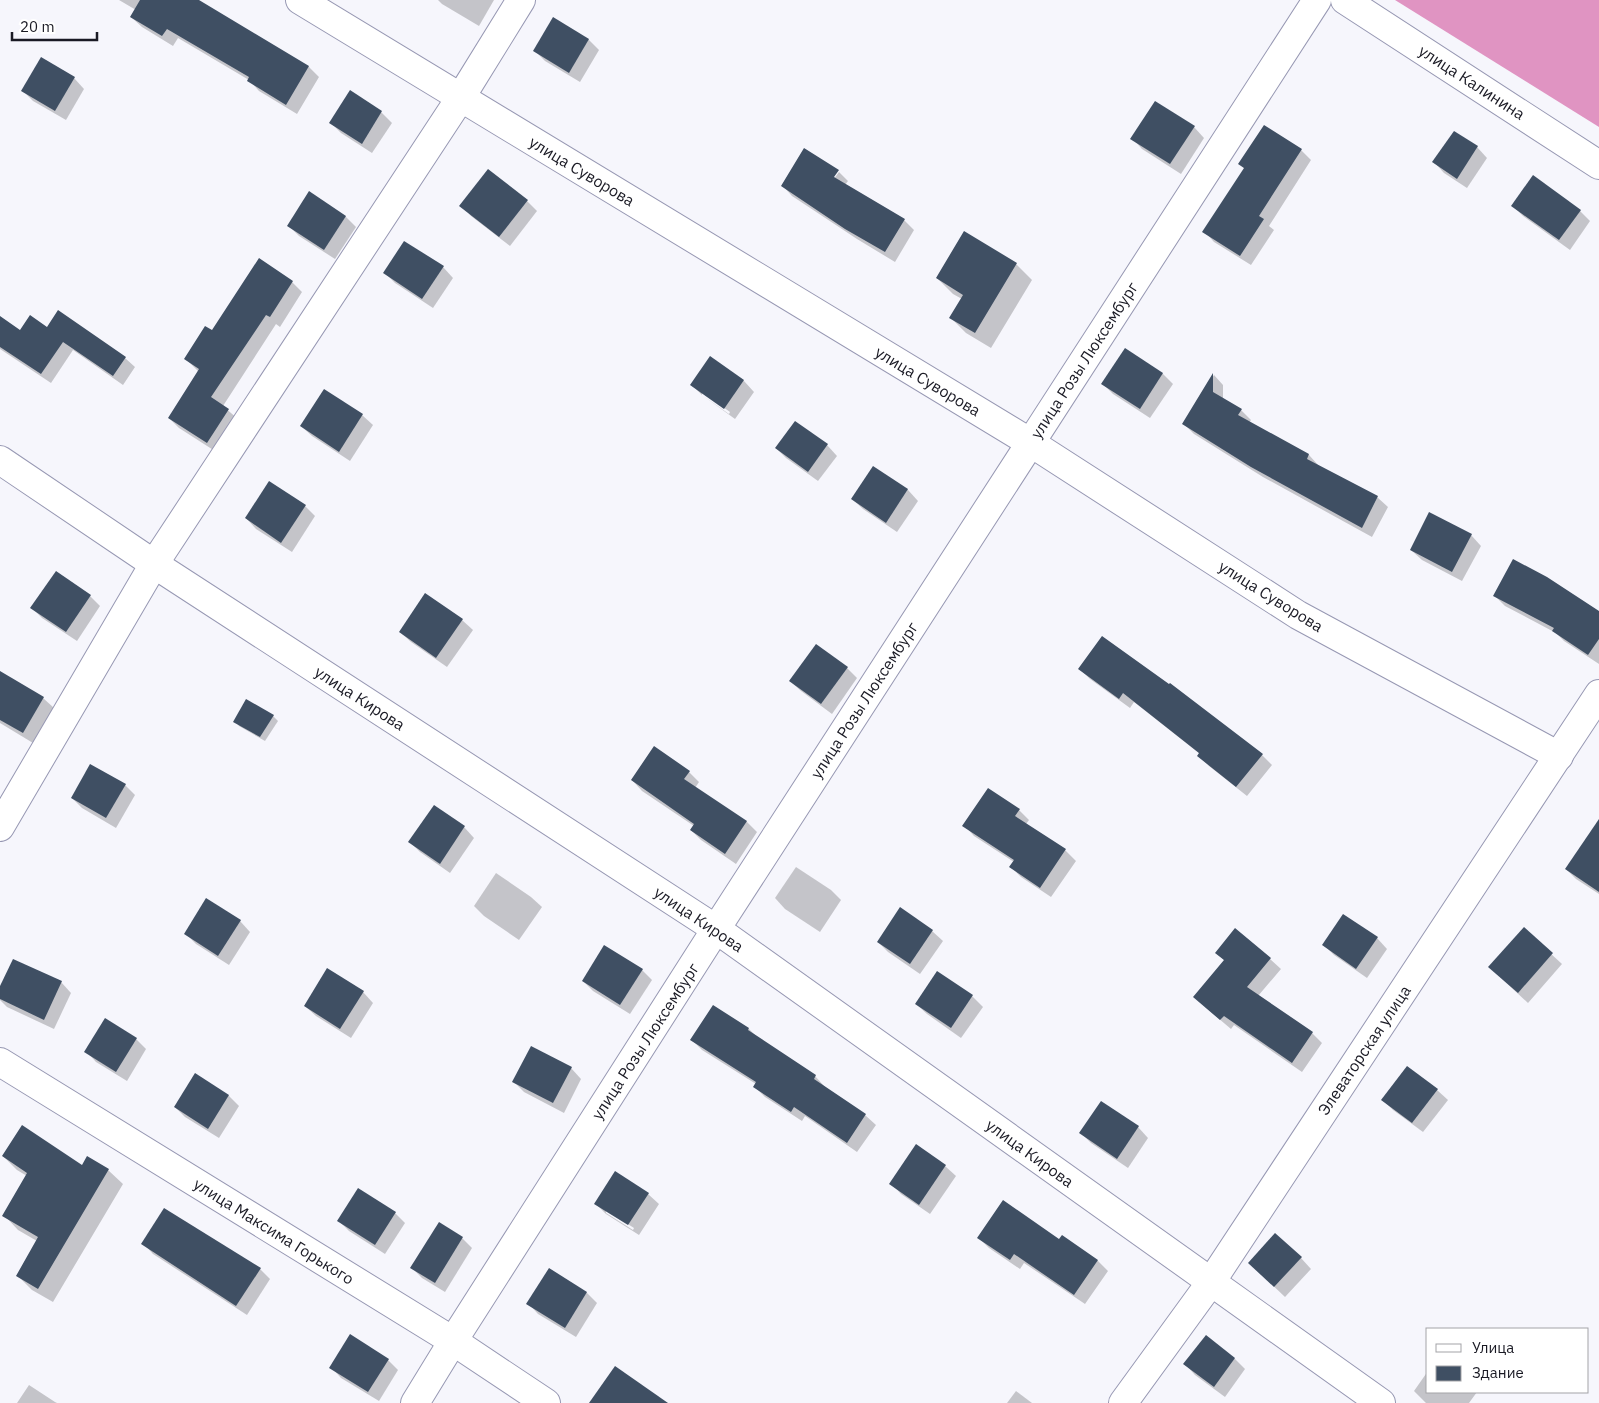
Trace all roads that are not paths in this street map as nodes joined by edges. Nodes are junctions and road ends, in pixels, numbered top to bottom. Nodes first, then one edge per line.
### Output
1 (300, 0) edge
2 (521, 0) edge
3 (1317, 0) edge
4 (1345, 0) edge
5 (461, 97) junction
6 (1599, 165) edge
7 (1030, 443) junction
8 (0, 460) edge
9 (154, 564) junction
10 (1599, 694) edge
11 (1559, 756) junction
12 (0, 827) edge
13 (716, 929) junction
14 (0, 1062) edge
15 (1211, 1282) junction
16 (453, 1341) junction
17 (415, 1403) edge
18 (546, 1403) edge
19 (1123, 1403) edge
20 (1381, 1403) edge

1 - 5 street, улица Суворова
2 - 5 street
3 - 7 street, улица Розы Люксембург
4 - 6 street, улица Калинина
5 - 7 street, улица Суворова
5 - 9 street
7 - 11 street, улица Суворова
7 - 13 street, улица Розы Люксембург
8 - 9 street, улица Кирова
9 - 12 street
9 - 13 street, улица Кирова
10 - 11 street, Элеваторская улица
11 - 15 street, Элеваторская улица
13 - 15 street, улица Кирова
13 - 16 street, улица Розы Люксембург
14 - 16 street, улица Максима Горького
15 - 19 street, Элеваторская улица
15 - 20 street, улица Кирова
16 - 17 street, улица Розы Люксембург
16 - 18 street, улица Максима Горького

